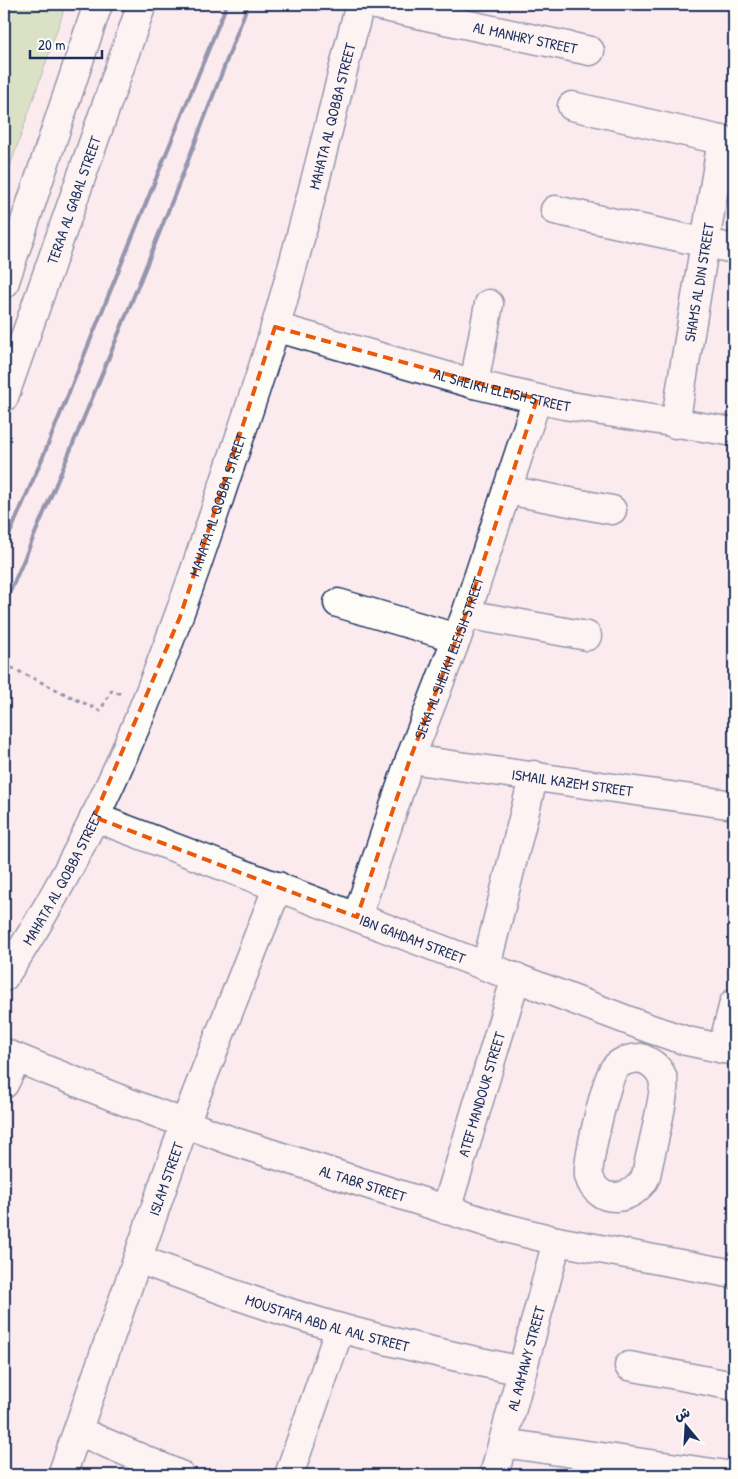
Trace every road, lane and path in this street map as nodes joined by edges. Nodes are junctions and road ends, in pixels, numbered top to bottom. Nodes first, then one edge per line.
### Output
1 (98, 4) edge
2 (142, 4) edge
3 (360, 4) edge
4 (371, 4) edge
5 (590, 51) dead end
6 (572, 106) dead end
7 (728, 142) edge
8 (555, 210) dead end
9 (704, 243) junction
10 (734, 249) edge
11 (4, 284) edge
12 (489, 304) dead end
13 (275, 327) junction
14 (474, 384) junction
15 (4, 397) edge
16 (537, 399) junction
17 (674, 424) junction
18 (734, 432) edge
19 (507, 490) junction
20 (612, 510) dead end
21 (338, 603) dead end
22 (462, 626) junction
23 (587, 636) dead end
24 (4, 664) edge
25 (145, 706) junction
26 (410, 759) junction
27 (534, 775) junction
28 (734, 804) edge
29 (94, 817) junction
30 (278, 886) junction
31 (357, 917) junction
32 (486, 966) junction
33 (4, 977) edge
34 (516, 977) junction
35 (734, 1003) edge
36 (648, 1028) junction
37 (728, 1050) edge
38 (10, 1056) edge
39 (641, 1058) junction
40 (4, 1084) edge
41 (185, 1123) junction
42 (446, 1210) junction
43 (557, 1242) junction
44 (138, 1259) junction
45 (734, 1274) edge
46 (340, 1328) junction
47 (630, 1366) dead end
48 (522, 1371) junction
49 (734, 1386) edge
50 (78, 1431) junction
51 (503, 1443) junction
52 (636, 1469) edge
53 (62, 1475) edge
54 (180, 1475) edge
55 (289, 1475) edge
56 (494, 1475) edge
57 (727, 1475) edge

1 - 11 street
2 - 15 street, TERAA AL GABAL STREET
3 - 13 street, MAHATA AL QOBBA STREET
4 - 5 street, AL MANHRY STREET
6 - 7 street
7 - 9 street, SHAMS AL DIN STREET
8 - 9 street
9 - 10 street
9 - 17 street, SHAMS AL DIN STREET
12 - 14 street
13 - 14 street, AL SHEIKH ELEISH STREET
13 - 25 street, MAHATA AL QOBBA STREET
14 - 16 street, AL SHEIKH ELEISH STREET
16 - 17 street, AL SHEIKH ELEISH STREET
16 - 19 street, SEKA AL SHEIKH ELEISH STREET
17 - 18 street, AL SHEIKH ELEISH STREET
19 - 20 street
19 - 22 street, SEKA AL SHEIKH ELEISH STREET
21 - 22 street
22 - 23 street
22 - 26 street, SEKA AL SHEIKH ELEISH STREET
24 - 25 path
25 - 29 street, MAHATA AL QOBBA STREET
26 - 27 street, ISMAIL KAZEM STREET
26 - 31 street, SEKA AL SHEIKH ELEISH STREET
27 - 28 street, ISMAIL KAZEM STREET
27 - 32 street
29 - 30 street, IBN GAHDAM STREET
29 - 33 street, MAHATA AL QOBBA STREET
30 - 31 street, IBN GAHDAM STREET
30 - 41 street, ISLAM STREET
31 - 32 street, IBN GAHDAM STREET
32 - 34 street, IBN GAHDAM STREET
34 - 36 street, IBN GAHDAM STREET
34 - 42 street, ATEF MANDOUR STREET
35 - 37 street
36 - 37 street, IBN GAHDAM STREET
36 - 39 street
38 - 40 street
38 - 41 street, AL TABR STREET
39 - 39 street
41 - 42 street, AL TABR STREET
41 - 44 street, ISLAM STREET
42 - 43 street, AL TABR STREET
43 - 45 street, AL TABR STREET
43 - 48 street, AL AAMAWY STREET
44 - 46 street, MOUSTAFA ABD AL AAL STREET
44 - 50 street, ISLAM STREET
46 - 48 street, MOUSTAFA ABD AL AAL STREET
46 - 55 street
47 - 49 street
48 - 51 street, AL AAMAWY STREET
50 - 53 street, ISLAM STREET
50 - 54 street
51 - 52 street
51 - 56 street, AL AAMAWY STREET
52 - 57 street

